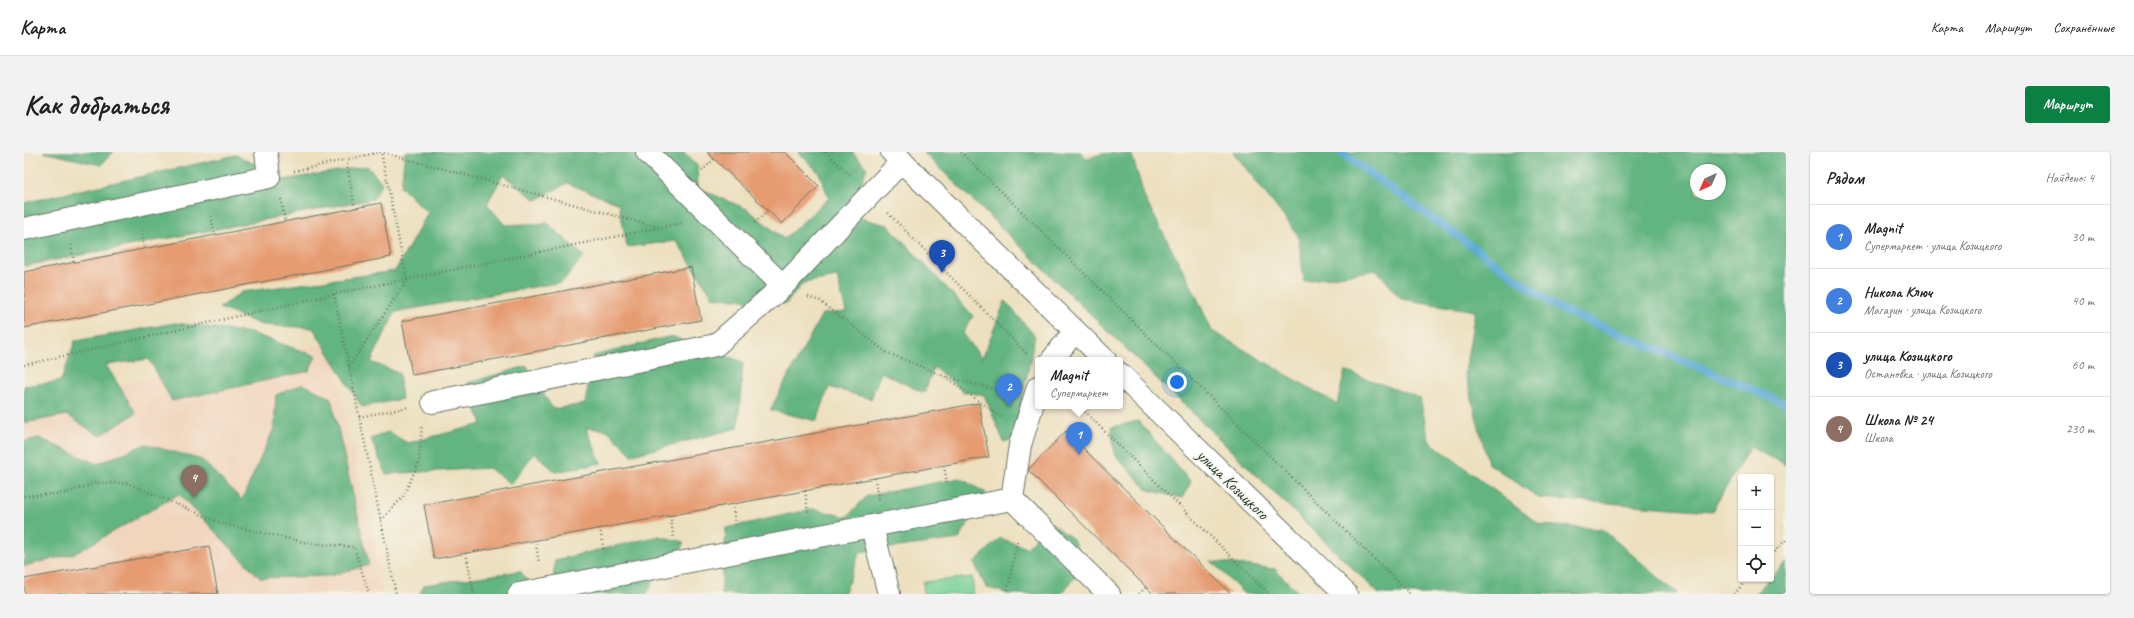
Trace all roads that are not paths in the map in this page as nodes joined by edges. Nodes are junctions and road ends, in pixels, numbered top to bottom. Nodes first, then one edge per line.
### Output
1 (266, 152) edge
2 (647, 152) edge
3 (897, 157) edge
4 (24, 229) edge
5 (783, 286) junction
6 (1075, 331) junction
7 (1045, 357) edge
8 (1102, 357) edge
9 (1123, 377) edge
10 (1035, 397) edge
11 (426, 404) road end
12 (1012, 499) junction
13 (872, 527) junction
14 (519, 594) edge
15 (888, 594) edge
16 (1109, 594) edge
17 (1346, 594) edge

1 - 4 street
2 - 5 street
3 - 5 street
3 - 6 street
5 - 11 street
6 - 7 street
6 - 8 street
9 - 17 street, улица Козицкого
10 - 12 street
12 - 13 street
12 - 16 street
13 - 14 street
13 - 15 street

